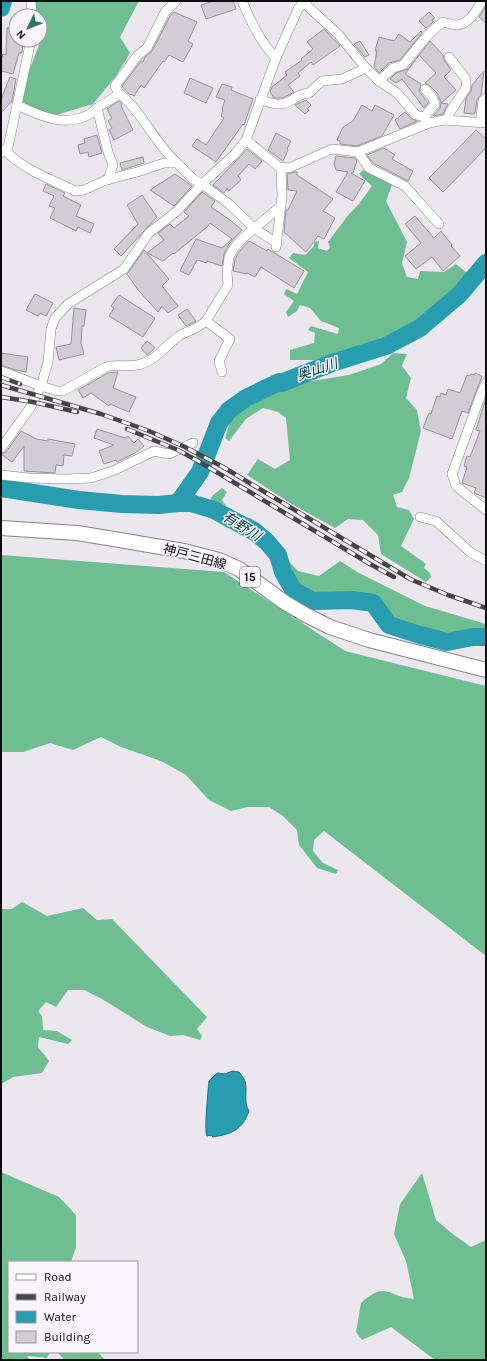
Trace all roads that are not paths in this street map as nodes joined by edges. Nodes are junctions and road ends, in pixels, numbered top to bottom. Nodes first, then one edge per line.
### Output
1 (176, 1) edge
2 (242, 1) edge
3 (482, 1) edge
4 (304, 2) edge
5 (29, 48) edge
6 (449, 57) dead end
7 (276, 58) junction
8 (366, 68) junction
9 (379, 81) junction
10 (425, 89) dead end
11 (119, 93) junction
12 (486, 98) edge
13 (260, 99) junction
14 (17, 105) junction
15 (97, 108) junction
16 (426, 120) junction
17 (447, 120) junction
18 (483, 123) edge
19 (246, 140) junction
20 (3, 152) edge
21 (358, 152) junction
22 (177, 163) junction
23 (281, 168) junction
24 (108, 180) junction
25 (202, 184) junction
26 (281, 206) junction
27 (439, 224) dead end
28 (254, 228) junction
29 (206, 321) junction
30 (1, 371) edge
31 (222, 372) dead end
32 (486, 383) edge
33 (41, 386) junction
34 (193, 443) dead end
35 (1, 448) edge
36 (1, 475) edge
37 (486, 510) edge
38 (420, 517) dead end
39 (1, 528) edge
40 (486, 561) edge
41 (486, 670) edge

1 - 11 street
2 - 7 street
3 - 9 street
4 - 7 street
4 - 8 street
5 - 14 street
6 - 17 street
7 - 13 street
8 - 9 street
8 - 13 street
9 - 16 street
10 - 16 street
11 - 15 street
11 - 22 street
12 - 18 street
13 - 19 street
14 - 15 street
14 - 20 street
15 - 24 street
16 - 17 street
16 - 21 street
17 - 18 street
19 - 23 street
19 - 25 street
20 - 24 street
21 - 23 street
21 - 27 street
22 - 24 street
22 - 25 street
23 - 26 street
25 - 28 street
25 - 33 street
26 - 28 street
26 - 28 street
28 - 29 street
29 - 31 street
29 - 33 street
30 - 33 street
32 - 37 street
33 - 35 street
34 - 36 street
38 - 40 street
39 - 41 main road, 神戸三田線 / 15

